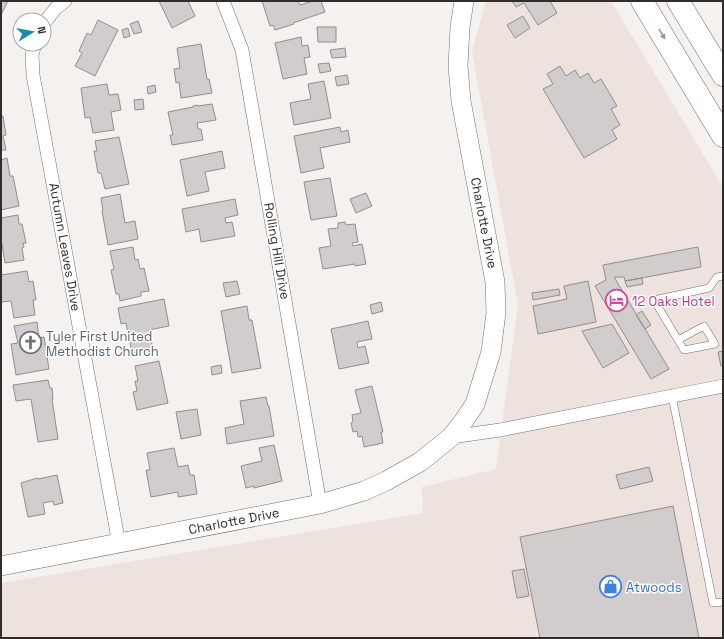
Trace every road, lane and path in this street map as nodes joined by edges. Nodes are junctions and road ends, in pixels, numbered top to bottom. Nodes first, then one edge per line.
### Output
1 (66, 1) edge
2 (224, 1) edge
3 (464, 1) edge
4 (642, 1) edge
5 (678, 1) edge
6 (52, 13) edge
7 (33, 52) edge
8 (723, 75) edge
9 (723, 136) edge
10 (723, 276) edge
11 (678, 340) junction
12 (723, 386) edge
13 (672, 396) junction
14 (451, 437) junction
15 (320, 504) junction
16 (119, 544) junction
17 (1, 566) edge
18 (723, 602) edge

1 - 6 street
2 - 15 street, Rolling Hill Drive
3 - 14 street, Charlotte Drive
4 -> 9 highway
5 - 8 highway
7 - 16 street, Autumn Leaves Drive
10 - 11 lane
11 - 11 lane
12 - 13 street
13 - 14 street
13 - 18 lane
14 - 15 street, Charlotte Drive
15 - 16 street, Charlotte Drive
16 - 17 street, Charlotte Drive

